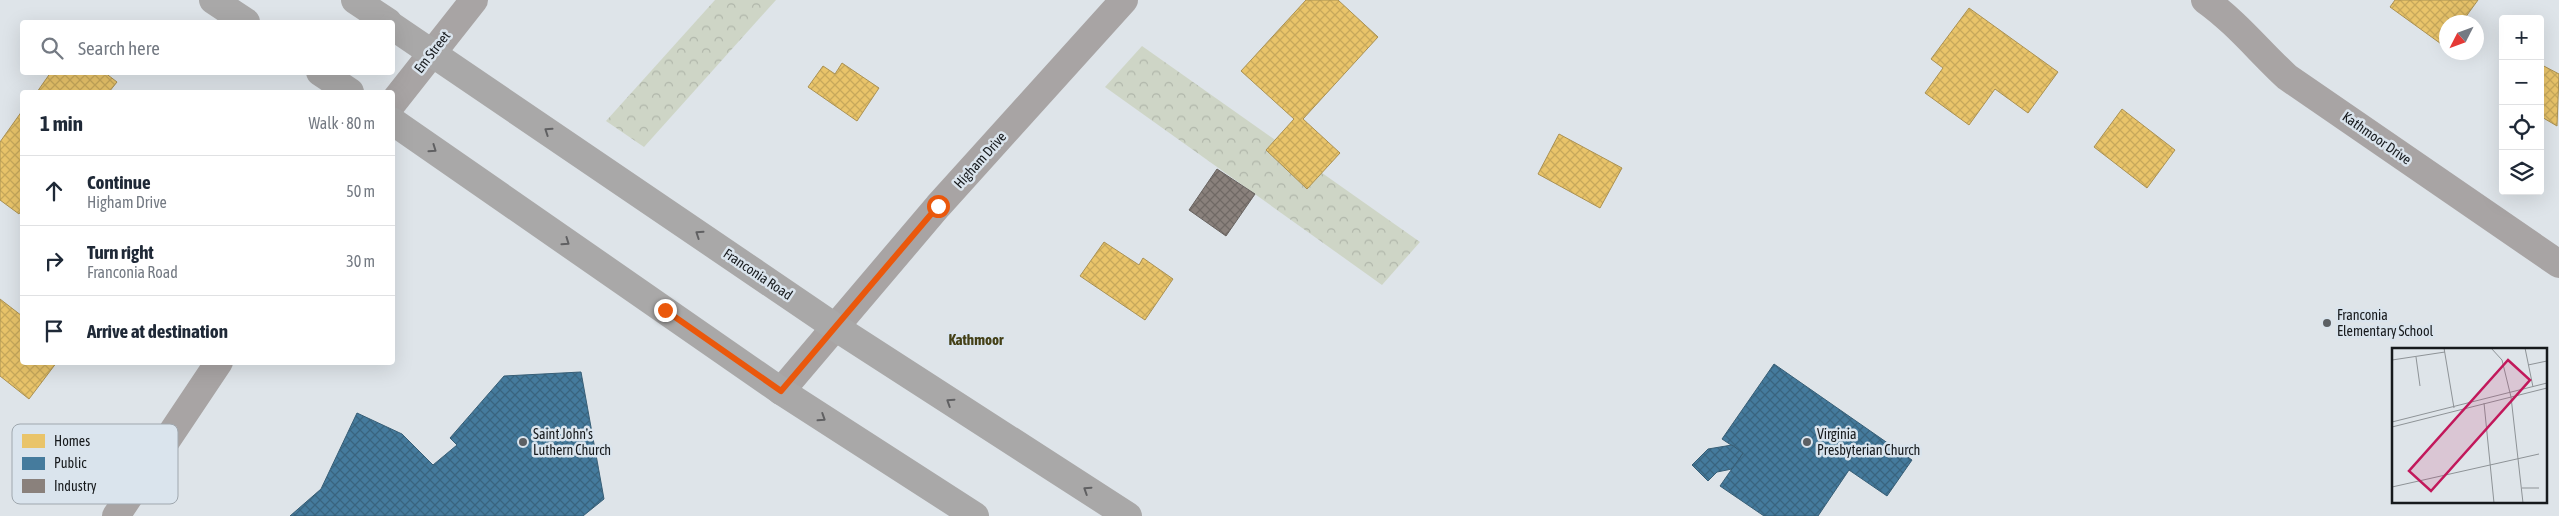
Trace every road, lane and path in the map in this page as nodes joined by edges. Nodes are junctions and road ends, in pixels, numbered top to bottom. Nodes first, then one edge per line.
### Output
1 (213, 0) edge
2 (355, 0) edge
3 (474, 0) edge
4 (1124, 0) edge
5 (2205, 0) edge
6 (243, 20) edge
7 (385, 20) edge
8 (395, 28) edge
9 (431, 52) junction
10 (324, 75) edge
11 (347, 90) edge
12 (395, 100) edge
13 (395, 123) edge
14 (2559, 264) edge
15 (835, 327) junction
16 (217, 365) edge
17 (781, 391) junction
18 (178, 424) edge
19 (124, 504) edge
20 (116, 516) edge
21 (975, 516) edge
22 (1128, 516) edge

1 - 6 main road
2 - 7 main road
3 - 9 street, Em Street
4 - 15 street, Higham Drive
5 - 14 street, Kathmoor Drive
8 - 9 main road, Franconia Road
9 - 12 street, Em Street
15 -> 9 main road, Franconia Road
10 - 11 main road
13 -> 17 main road
15 - 17 street, Higham Drive
22 -> 15 main road, Franconia Road
16 - 18 street
17 -> 21 main road
19 - 20 street

